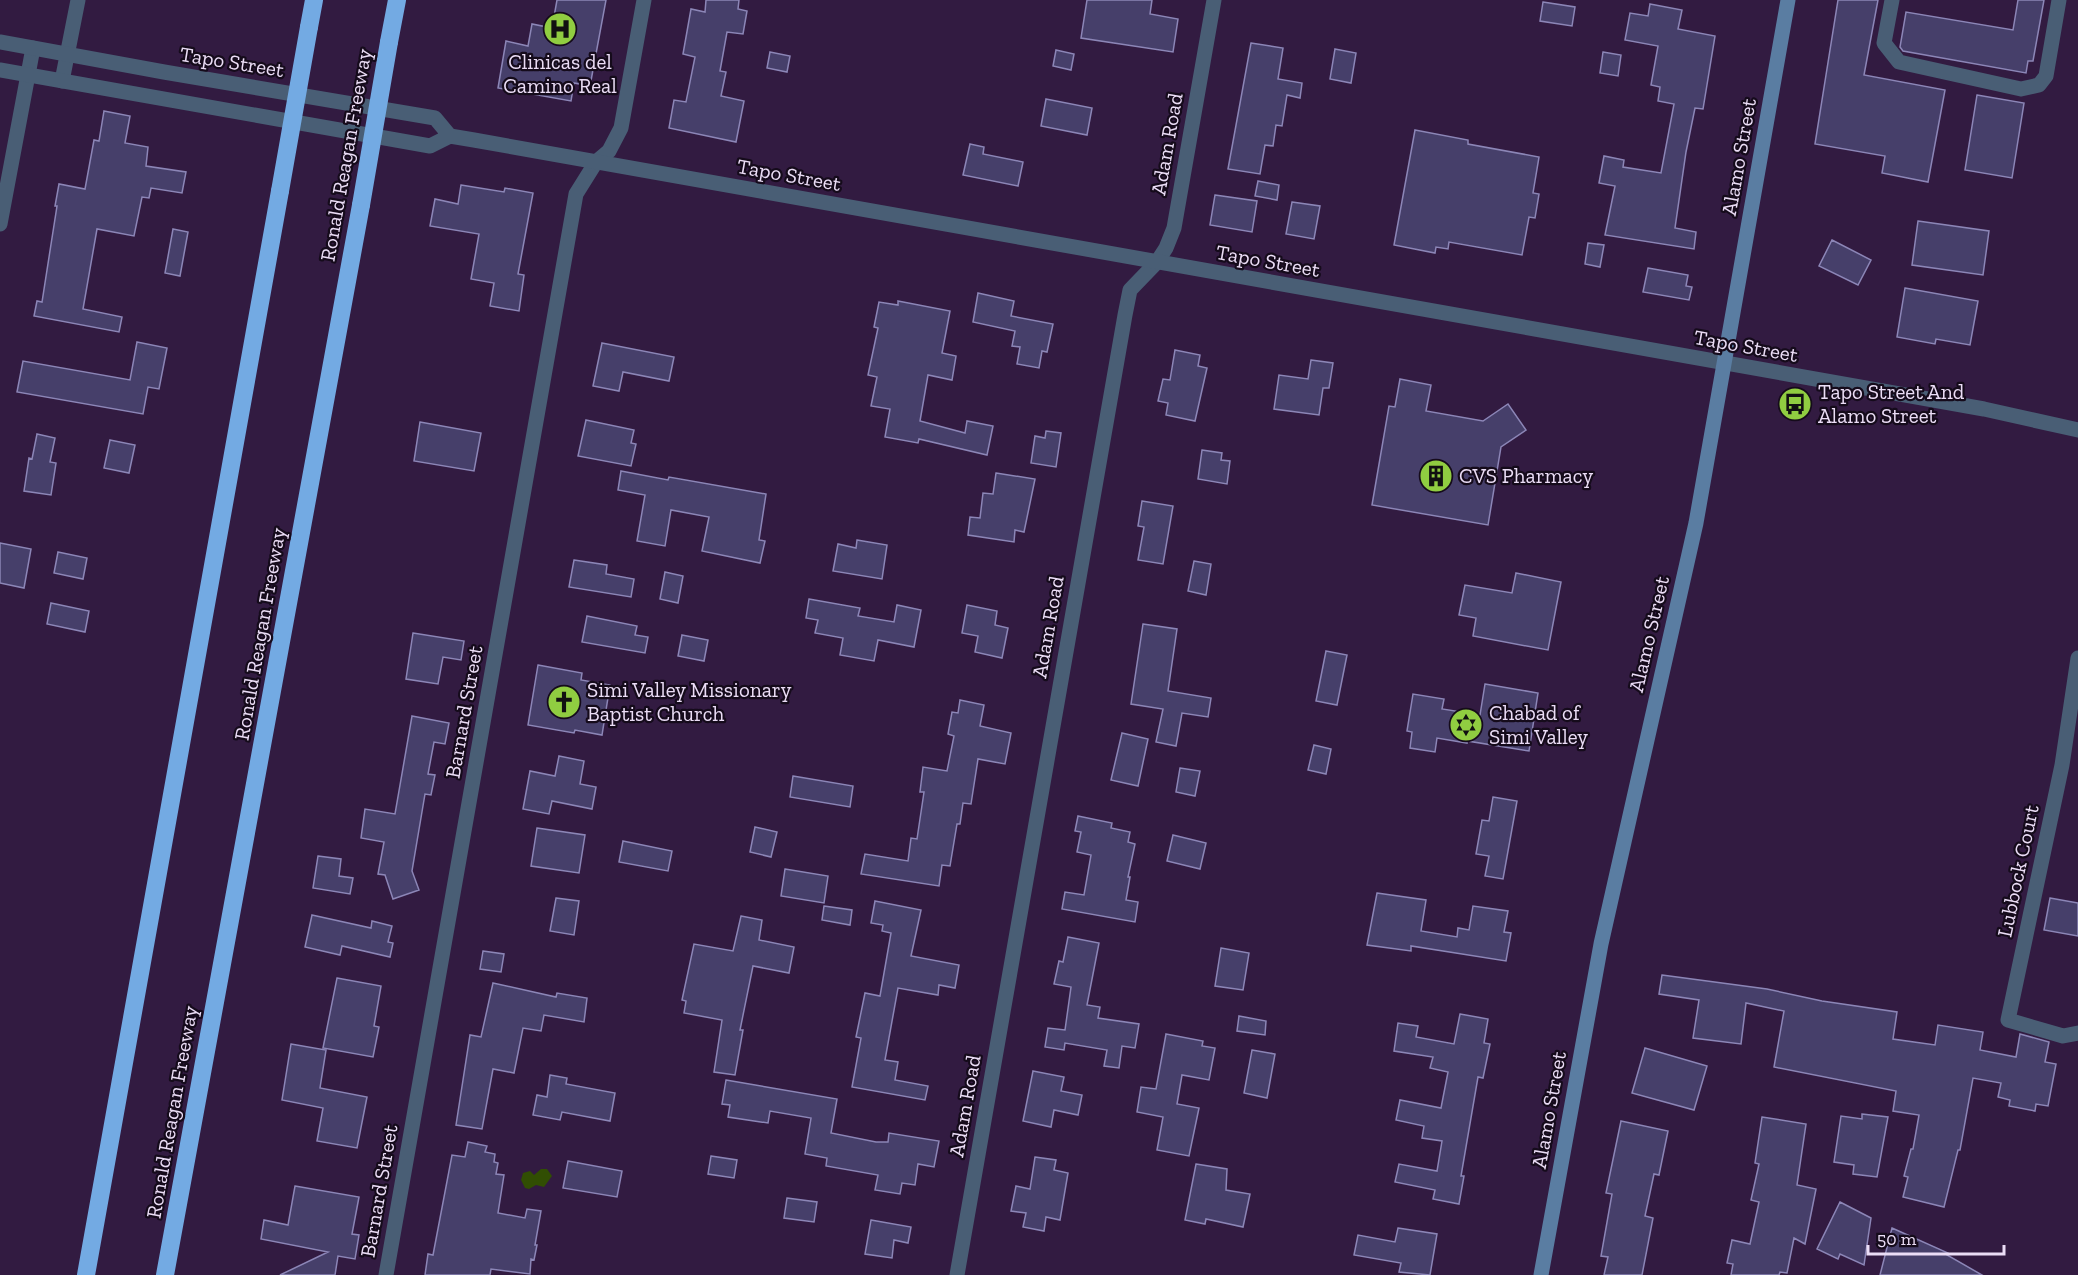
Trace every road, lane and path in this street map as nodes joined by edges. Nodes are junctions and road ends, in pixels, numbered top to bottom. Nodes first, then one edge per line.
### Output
1 (78, 0) edge
2 (314, 0) edge
3 (397, 0) edge
4 (644, 0) edge
5 (1214, 0) edge
6 (1788, 0) edge
7 (1892, 0) edge
8 (2059, 0) edge
9 (0, 42) edge
10 (33, 48) junction
11 (67, 55) junction
12 (0, 70) edge
13 (27, 75) junction
14 (62, 81) junction
15 (450, 136) junction
16 (596, 162) junction
17 (0, 224) edge
18 (1157, 262) junction
19 (1724, 363) junction
20 (2078, 430) edge
21 (2078, 658) edge
22 (2078, 1033) edge
23 (86, 1275) edge
24 (165, 1275) edge
25 (386, 1275) edge
26 (957, 1275) edge
27 (1541, 1275) edge

1 - 11 street
2 - 23 highway, bridge
3 - 24 highway, Ronald Reagan Freeway, bridge
4 - 16 street, Barnard Street
5 - 18 street, Adam Road
6 - 19 main road, Alamo Street
7 - 8 street
9 - 10 street, Tapo Street
10 - 11 street, Tapo Street
10 - 13 street
11 - 14 street
11 - 15 street, Tapo Street
12 - 13 street, Tapo Street
13 - 14 street, Tapo Street
13 - 17 street
14 - 15 street, Tapo Street
15 - 16 street, Tapo Street
16 - 18 street, Tapo Street
16 - 25 street, Barnard Street
18 - 19 street, Tapo Street
18 - 26 street, Adam Road
19 - 20 street, Tapo Street
19 - 27 main road, Alamo Street
21 - 22 street, Lubbock Court

